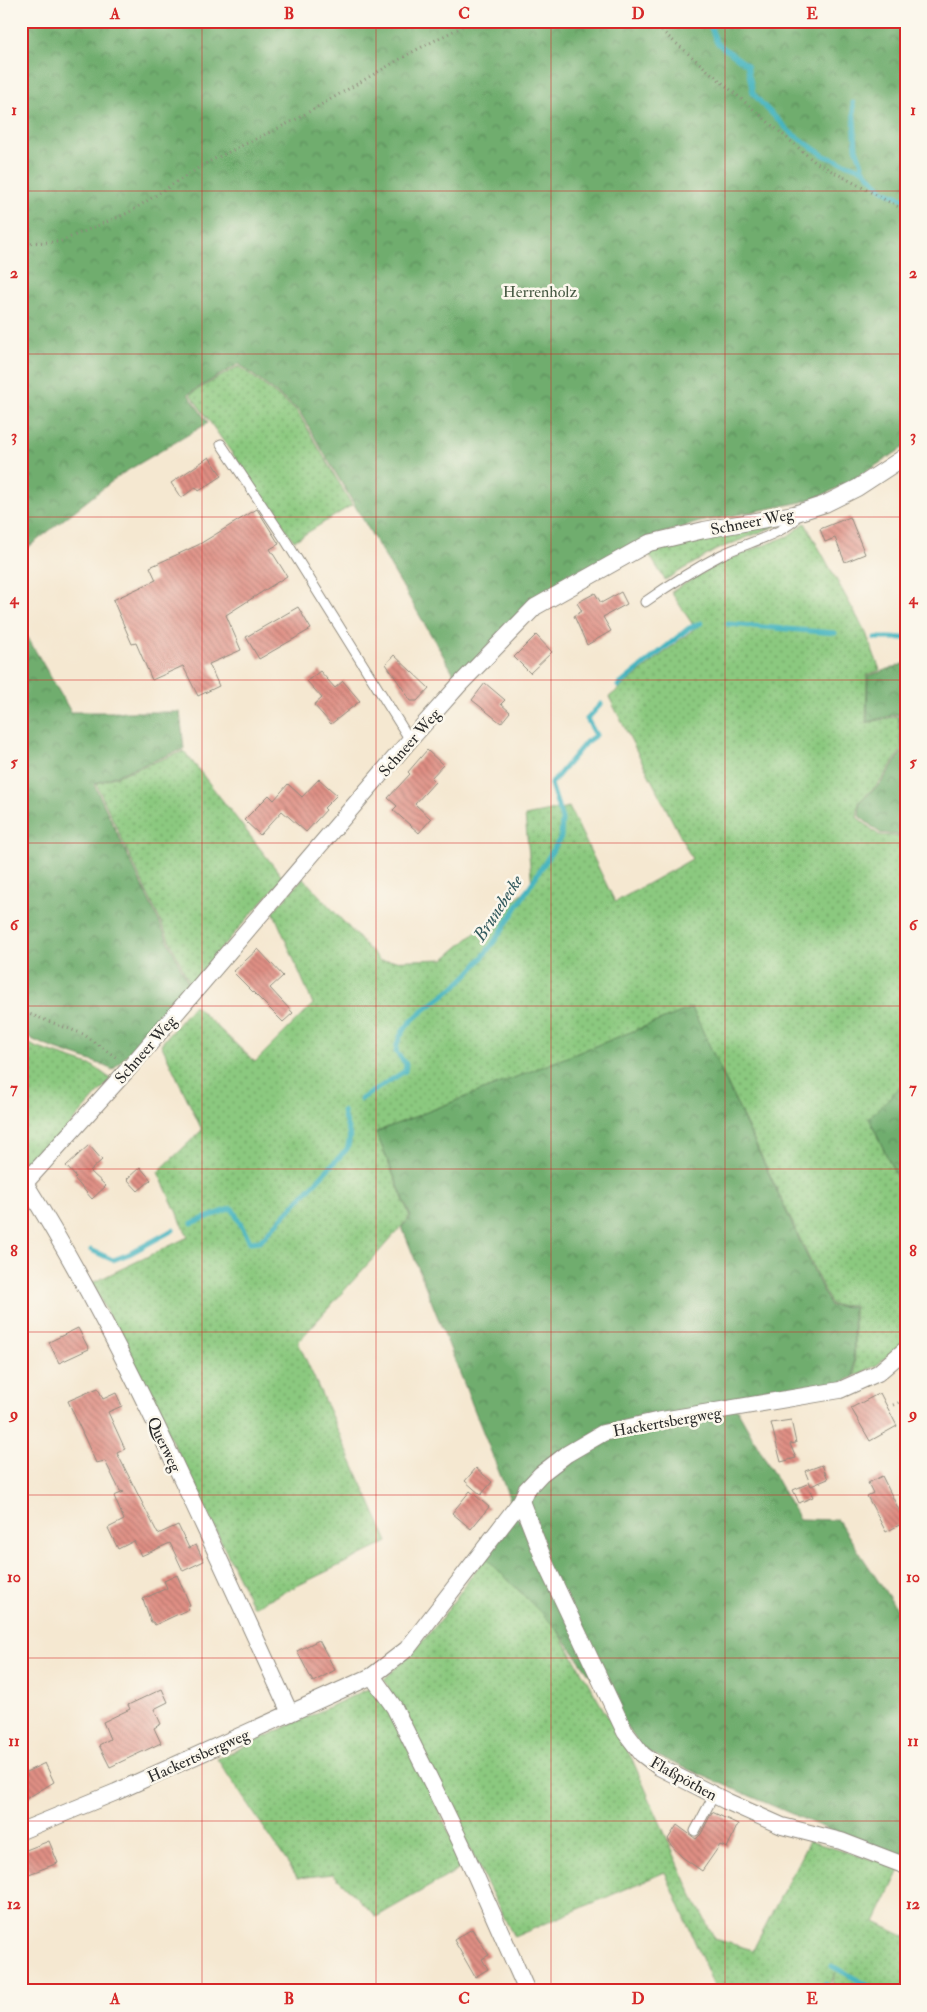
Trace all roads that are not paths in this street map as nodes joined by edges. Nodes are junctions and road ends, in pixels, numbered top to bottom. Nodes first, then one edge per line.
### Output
1 (221, 444) dead end
2 (906, 456) edge
3 (794, 514) junction
4 (645, 602) dead end
5 (410, 740) junction
6 (23, 1184) edge
7 (906, 1349) edge
8 (521, 1500) junction
9 (372, 1676) junction
10 (290, 1713) junction
11 (714, 1795) junction
12 (21, 1831) edge
13 (695, 1831) dead end
14 (906, 1866) edge
15 (527, 1991) edge

1 - 5 lane
2 - 3 street, Schneer Weg
3 - 4 lane
3 - 5 street, Schneer Weg
5 - 6 street, Schneer Weg
6 - 10 street, Querweg
7 - 8 street, Hackertsbergweg
8 - 9 street, Hackertsbergweg
8 - 11 street, Flaßpöthen
9 - 10 street, Hackertsbergweg
9 - 15 street
10 - 12 street, Hackertsbergweg
11 - 13 lane
11 - 14 street, Flaßpöthen

